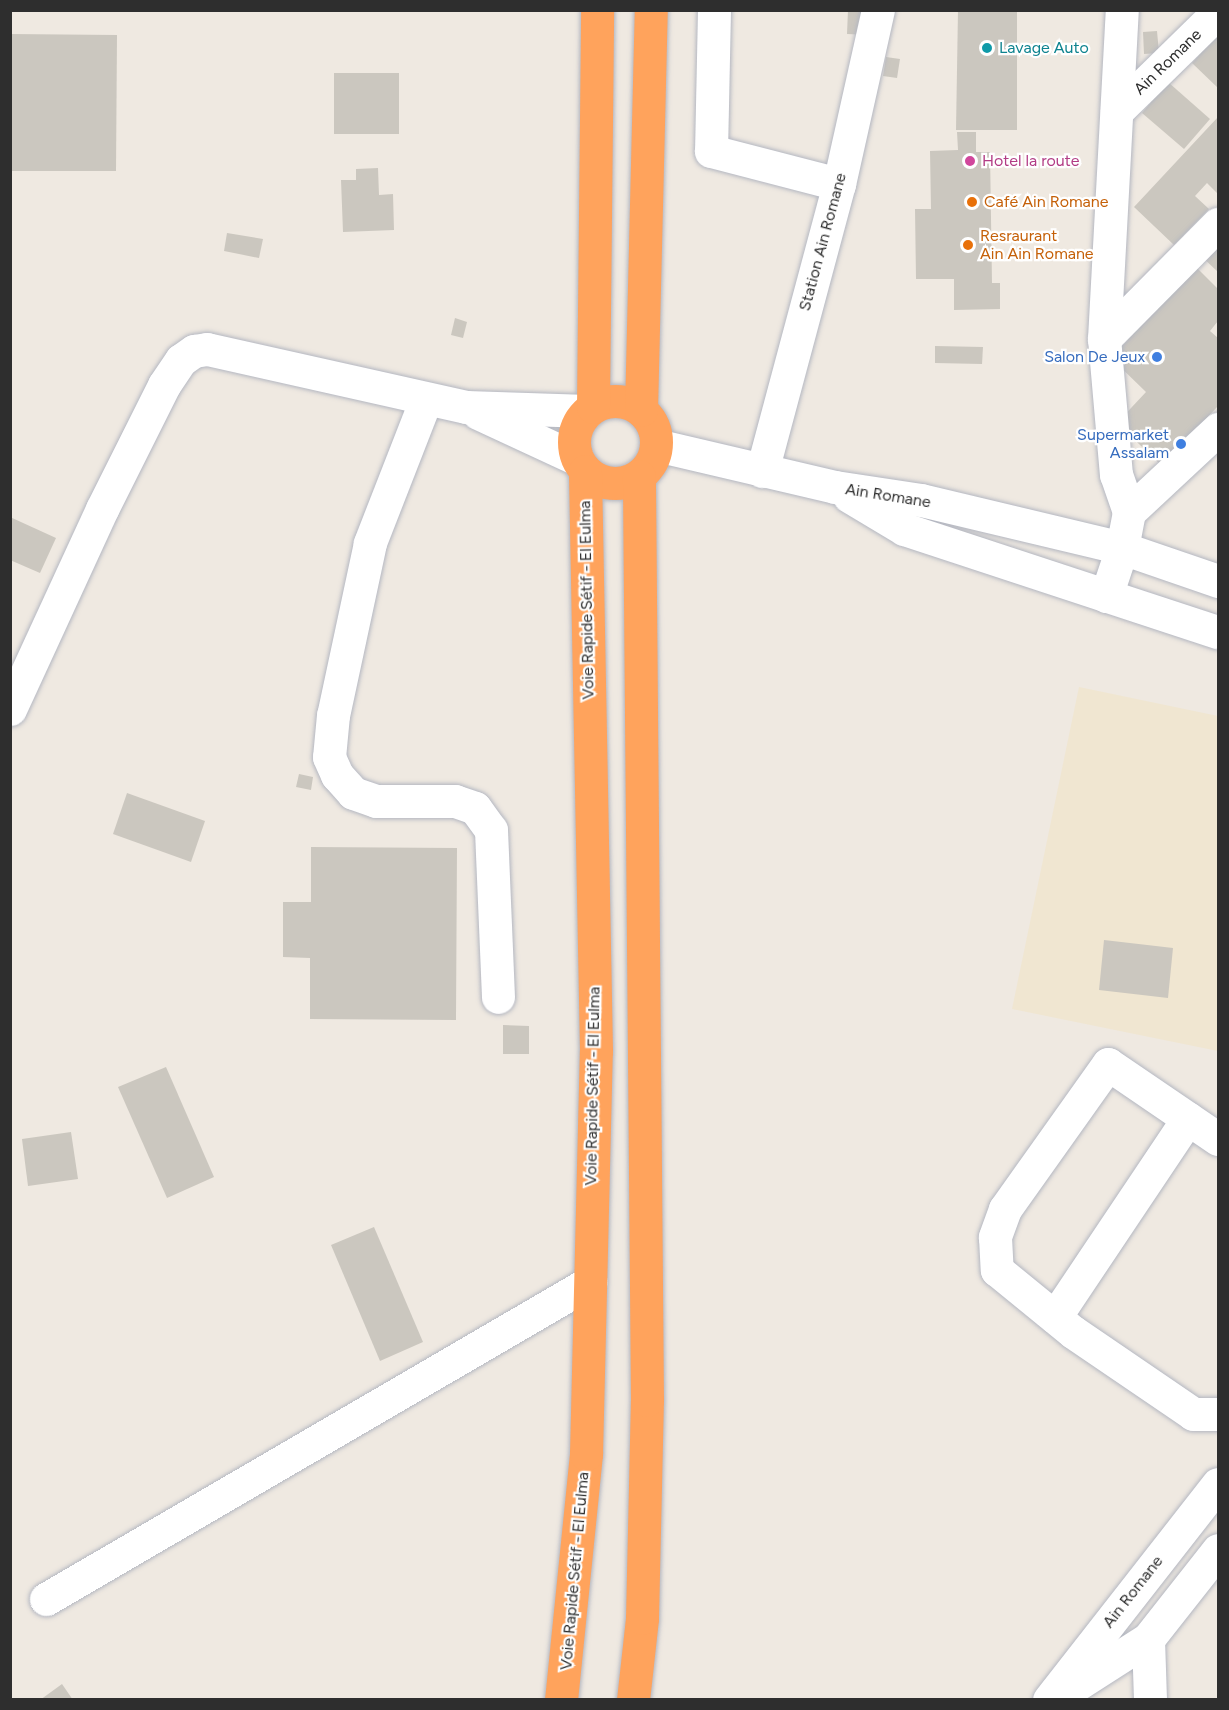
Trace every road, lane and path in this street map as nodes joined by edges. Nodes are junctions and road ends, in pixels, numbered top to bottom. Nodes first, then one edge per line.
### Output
1 (597, 10) edge
2 (651, 10) edge
3 (714, 10) edge
4 (878, 10) edge
5 (1122, 10) edge
6 (1218, 12) edge
7 (1117, 111) junction
8 (839, 184) junction
9 (1218, 224) edge
10 (1104, 339) junction
11 (426, 399) junction
12 (466, 407) junction
13 (591, 409) junction
14 (641, 410) junction
15 (1218, 429) edge
16 (656, 446) junction
17 (581, 465) junction
18 (762, 471) junction
19 (639, 476) junction
20 (835, 487) junction
21 (1129, 512) junction
22 (1122, 548) junction
23 (1218, 581) edge
24 (1106, 596) junction
25 (1218, 632) edge
26 (10, 709) edge
27 (498, 997) dead end
28 (1188, 1118) junction
29 (1218, 1139) edge
30 (590, 1282) junction
31 (1055, 1317) junction
32 (1218, 1414) edge
33 (1218, 1485) edge
34 (1218, 1550) edge
35 (46, 1599) dead end
36 (1148, 1639) junction
37 (561, 1700) edge
38 (633, 1700) edge
39 (1049, 1700) edge
40 (1053, 1700) edge
41 (1150, 1700) edge

1 - 13 highway
2 - 14 highway
3 - 8 street
4 - 8 street, Station Ain Romane
5 - 7 street, Ain Romane
6 - 7 street, Ain Romane
7 - 10 street, Ain Romane
8 - 18 street, Station Ain Romane
9 - 10 street
10 - 21 street, Ain Romane
11 - 12 street
11 - 26 street
11 - 27 street
12 - 13 street
12 - 17 street
13 - 14 highway
13 - 17 highway
14 - 16 highway
15 - 21 street
16 - 18 street
16 - 19 highway
17 - 19 highway
17 - 30 highway, Voie Rapide Sétif - El Eulma
18 - 20 street
19 - 38 highway
20 - 22 street, Ain Romane
20 - 24 street, Ain Romane
21 - 22 street
22 - 23 street, Ain Romane
22 - 24 street
24 - 25 street, Ain Romane
28 - 29 street
28 - 31 street
28 - 31 street
30 - 35 street
30 - 37 highway, Voie Rapide Sétif - El Eulma
31 - 32 street
33 - 39 street, Ain Romane
34 - 36 street, Ain Romane
36 - 40 street, Ain Romane
36 - 41 street

